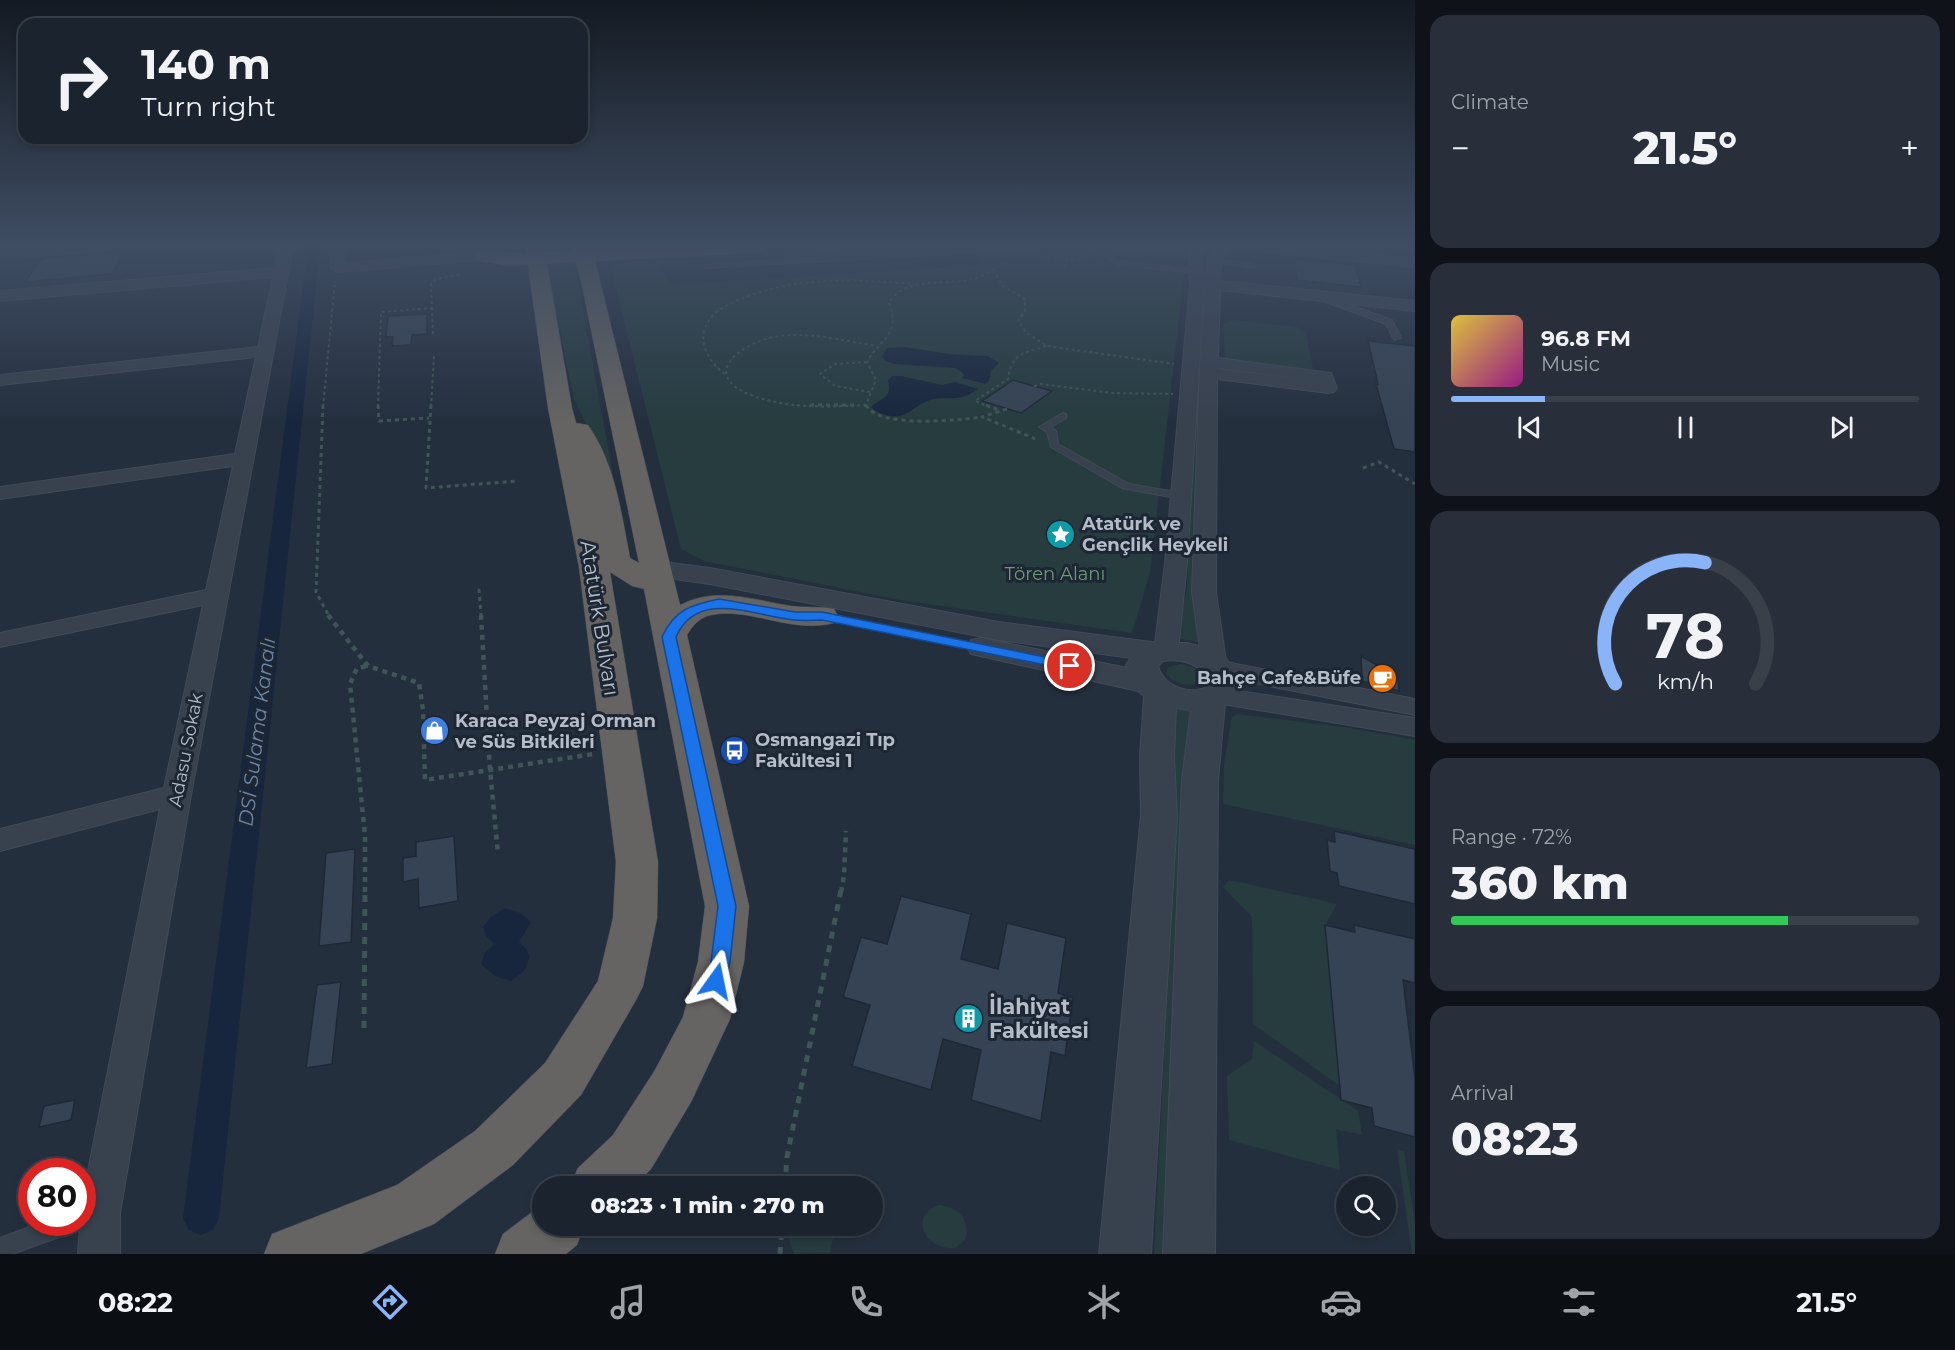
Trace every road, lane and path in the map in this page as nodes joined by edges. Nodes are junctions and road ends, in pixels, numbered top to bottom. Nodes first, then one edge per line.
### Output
1 (274, 306) edge
2 (333, 306) edge
3 (538, 306) edge
4 (594, 306) edge
5 (727, 306) edge
6 (890, 306) edge
7 (1024, 306) edge
8 (1203, 306) edge
9 (1344, 306) edge
10 (432, 308) joint
11 (433, 334) dead end
12 (1397, 338) dead end
13 (876, 346) junction
14 (1047, 346) junction
15 (264, 351) junction
16 (434, 355) dead end
17 (867, 362) junction
18 (1204, 367) junction
19 (725, 374) junction
20 (0, 380) edge
21 (1034, 386) dead end
22 (870, 392) junction
23 (1189, 393) junction
24 (866, 405) junction
25 (560, 408) junction
26 (1007, 409) dead end
27 (1001, 411) junction
28 (1063, 416) dead end
29 (982, 417) junction
30 (429, 418) junction
31 (1054, 445) junction
32 (242, 459) junction
33 (1363, 468) dead end
34 (518, 481) dead end
35 (1415, 484) edge
36 (0, 493) edge
37 (1181, 496) junction
38 (652, 577) junction
39 (479, 589) dead end
40 (216, 595) junction
41 (601, 612) junction
42 (822, 616) junction
43 (669, 637) junction
44 (0, 640) edge
45 (368, 666) junction
46 (1158, 669) junction
47 (1215, 682) junction
48 (1415, 707) edge
49 (1415, 727) edge
50 (621, 750) junction
51 (490, 770) junction
52 (177, 795) junction
53 (846, 831) dead end
54 (0, 840) edge
55 (498, 854) dead end
56 (363, 1028) dead end
57 (607, 1176) edge
58 (786, 1176) edge
59 (96, 1192) edge
60 (34, 1236) edge
61 (95, 1236) edge
62 (545, 1236) edge
63 (781, 1236) edge
64 (0, 1248) edge
65 (99, 1254) edge
66 (292, 1254) edge
67 (523, 1254) edge
68 (780, 1254) edge
69 (1125, 1254) edge
70 (1190, 1254) edge

1 - 15 street, Adasu Sokak
2 - 45 path
3 - 25 highway, Atatürk Bulvarı
4 - 38 highway
5 - 19 path
6 - 13 path
7 - 14 path
8 - 18 street
9 - 12 lane
10 - 11 path
10 - 30 path
13 - 17 path
13 - 19 path
14 - 18 path
14 - 27 path
15 - 20 street
15 - 32 street, Adasu Sokak
16 - 30 path
17 - 22 path
17 - 22 path
18 - 18 street
18 - 23 street
18 - 47 street
19 - 24 path
21 - 23 path
22 - 24 path
23 - 37 street
24 - 29 path
25 - 38 highway
25 - 41 highway, Atatürk Bulvarı
26 - 27 path
27 - 29 path
28 - 31 lane
29 - 31 path
30 - 34 path
31 - 37 lane
32 - 36 street
32 - 40 street, Adasu Sokak
33 - 35 path
37 - 46 street
38 - 41 highway
38 - 42 street
38 - 43 highway
38 - 46 street
39 - 51 path
40 - 44 street
40 - 52 street, Adasu Sokak
41 - 50 highway, Atatürk Bulvarı
42 - 43 highway
42 - 46 street
43 - 57 highway
45 - 51 path
45 - 56 path
46 - 47 street
46 - 47 street
46 - 69 street
47 - 48 street
47 - 49 street
47 - 70 street
50 - 51 path
50 - 66 highway, Atatürk Bulvarı
51 - 55 path
52 - 54 street
52 - 59 street, Adasu Sokak
53 - 58 path
60 - 64 lane
61 - 65 street, Adasu Sokak
62 - 67 highway
63 - 68 path

